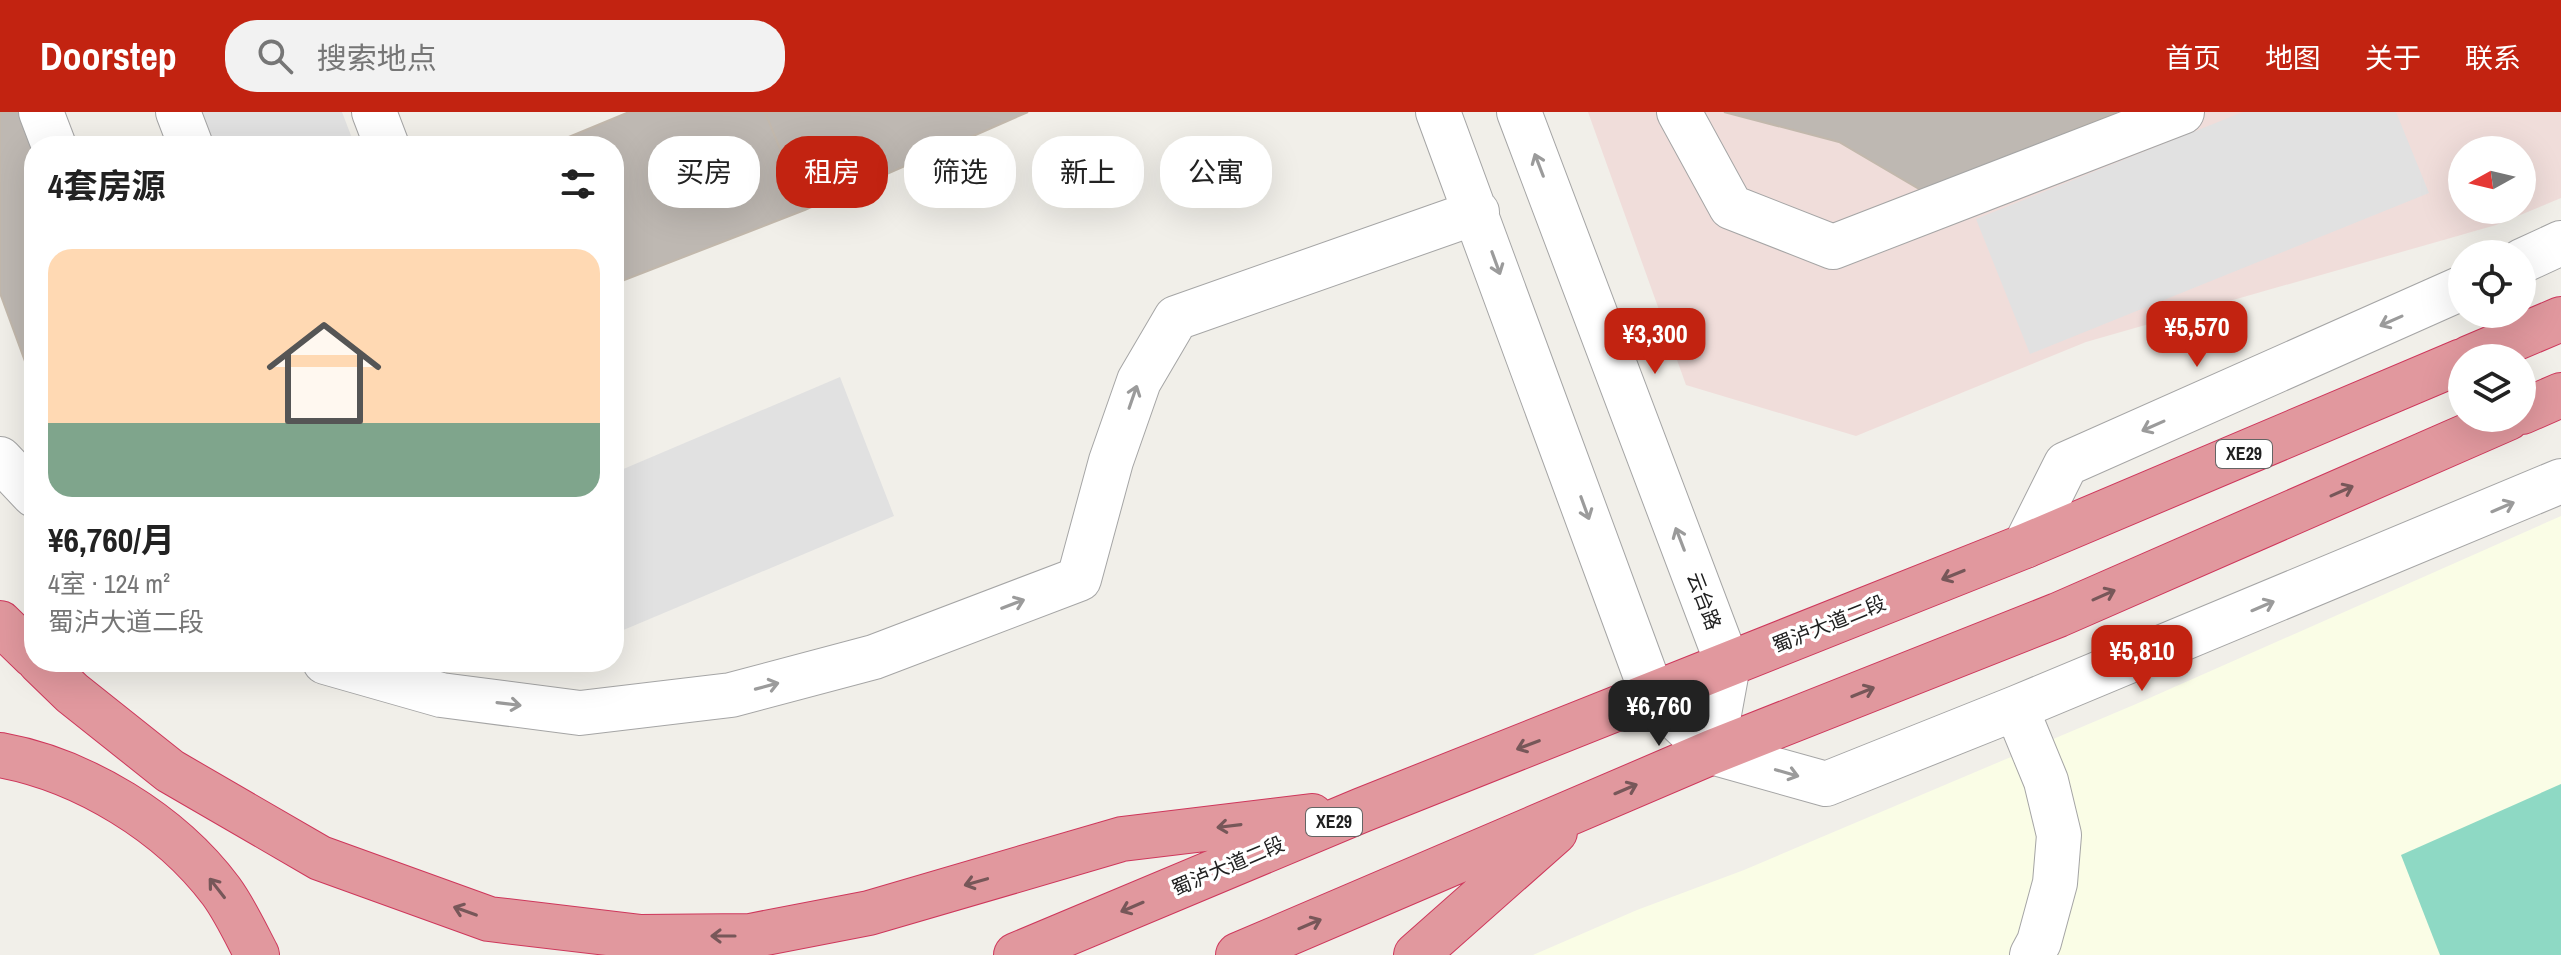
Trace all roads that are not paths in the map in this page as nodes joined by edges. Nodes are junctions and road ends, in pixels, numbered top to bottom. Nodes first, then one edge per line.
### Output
1 (41, 112) edge
2 (178, 112) edge
3 (1438, 112) edge
4 (1519, 112) edge
5 (1679, 112) edge
6 (2182, 112) edge
7 (50, 136) edge
8 (187, 136) edge
9 (1477, 212) junction
10 (2561, 243) edge
11 (2536, 255) edge
12 (2448, 294) edge
13 (2561, 319) edge
14 (2502, 344) edge
15 (2448, 367) edge
16 (2561, 395) edge
17 (2536, 406) edge
18 (2476, 432) edge
19 (0, 459) edge
20 (2561, 481) edge
21 (24, 484) edge
22 (2025, 546) junction
23 (0, 623) edge
24 (24, 646) edge
25 (1728, 665) junction
26 (50, 672) edge
27 (387, 672) edge
28 (431, 679) edge
29 (1653, 696) junction
30 (2016, 708) junction
31 (1712, 752) junction
32 (0, 755) edge
33 (1581, 808) junction
34 (1362, 810) junction
35 (1420, 954) edge
36 (257, 955) edge
37 (1016, 955) edge
38 (1238, 955) edge
39 (2032, 955) edge

1 - 7 street
2 - 8 street
3 - 9 street
25 -> 4 street, 云台路
5 - 6 street
28 -> 9 street
9 -> 29 street
10 - 11 street
12 -> 22 street
13 - 14 highway
15 - 22 highway, 蜀泸大道二段 / XE29
16 - 17 highway
31 -> 18 highway
19 - 21 street
30 -> 20 street
22 -> 25 highway, 蜀泸大道二段 / XE29
23 - 24 highway
25 - 29 highway, 蜀泸大道二段 / XE29
25 - 31 street
34 -> 26 highway
27 - 28 street
29 - 31 street
29 -> 34 highway, 蜀泸大道二段 / XE29
31 -> 30 street
30 - 39 street
33 -> 31 highway
36 -> 32 highway
33 - 35 highway
38 -> 33 highway
34 -> 37 highway, 蜀泸大道二段 / XE29

